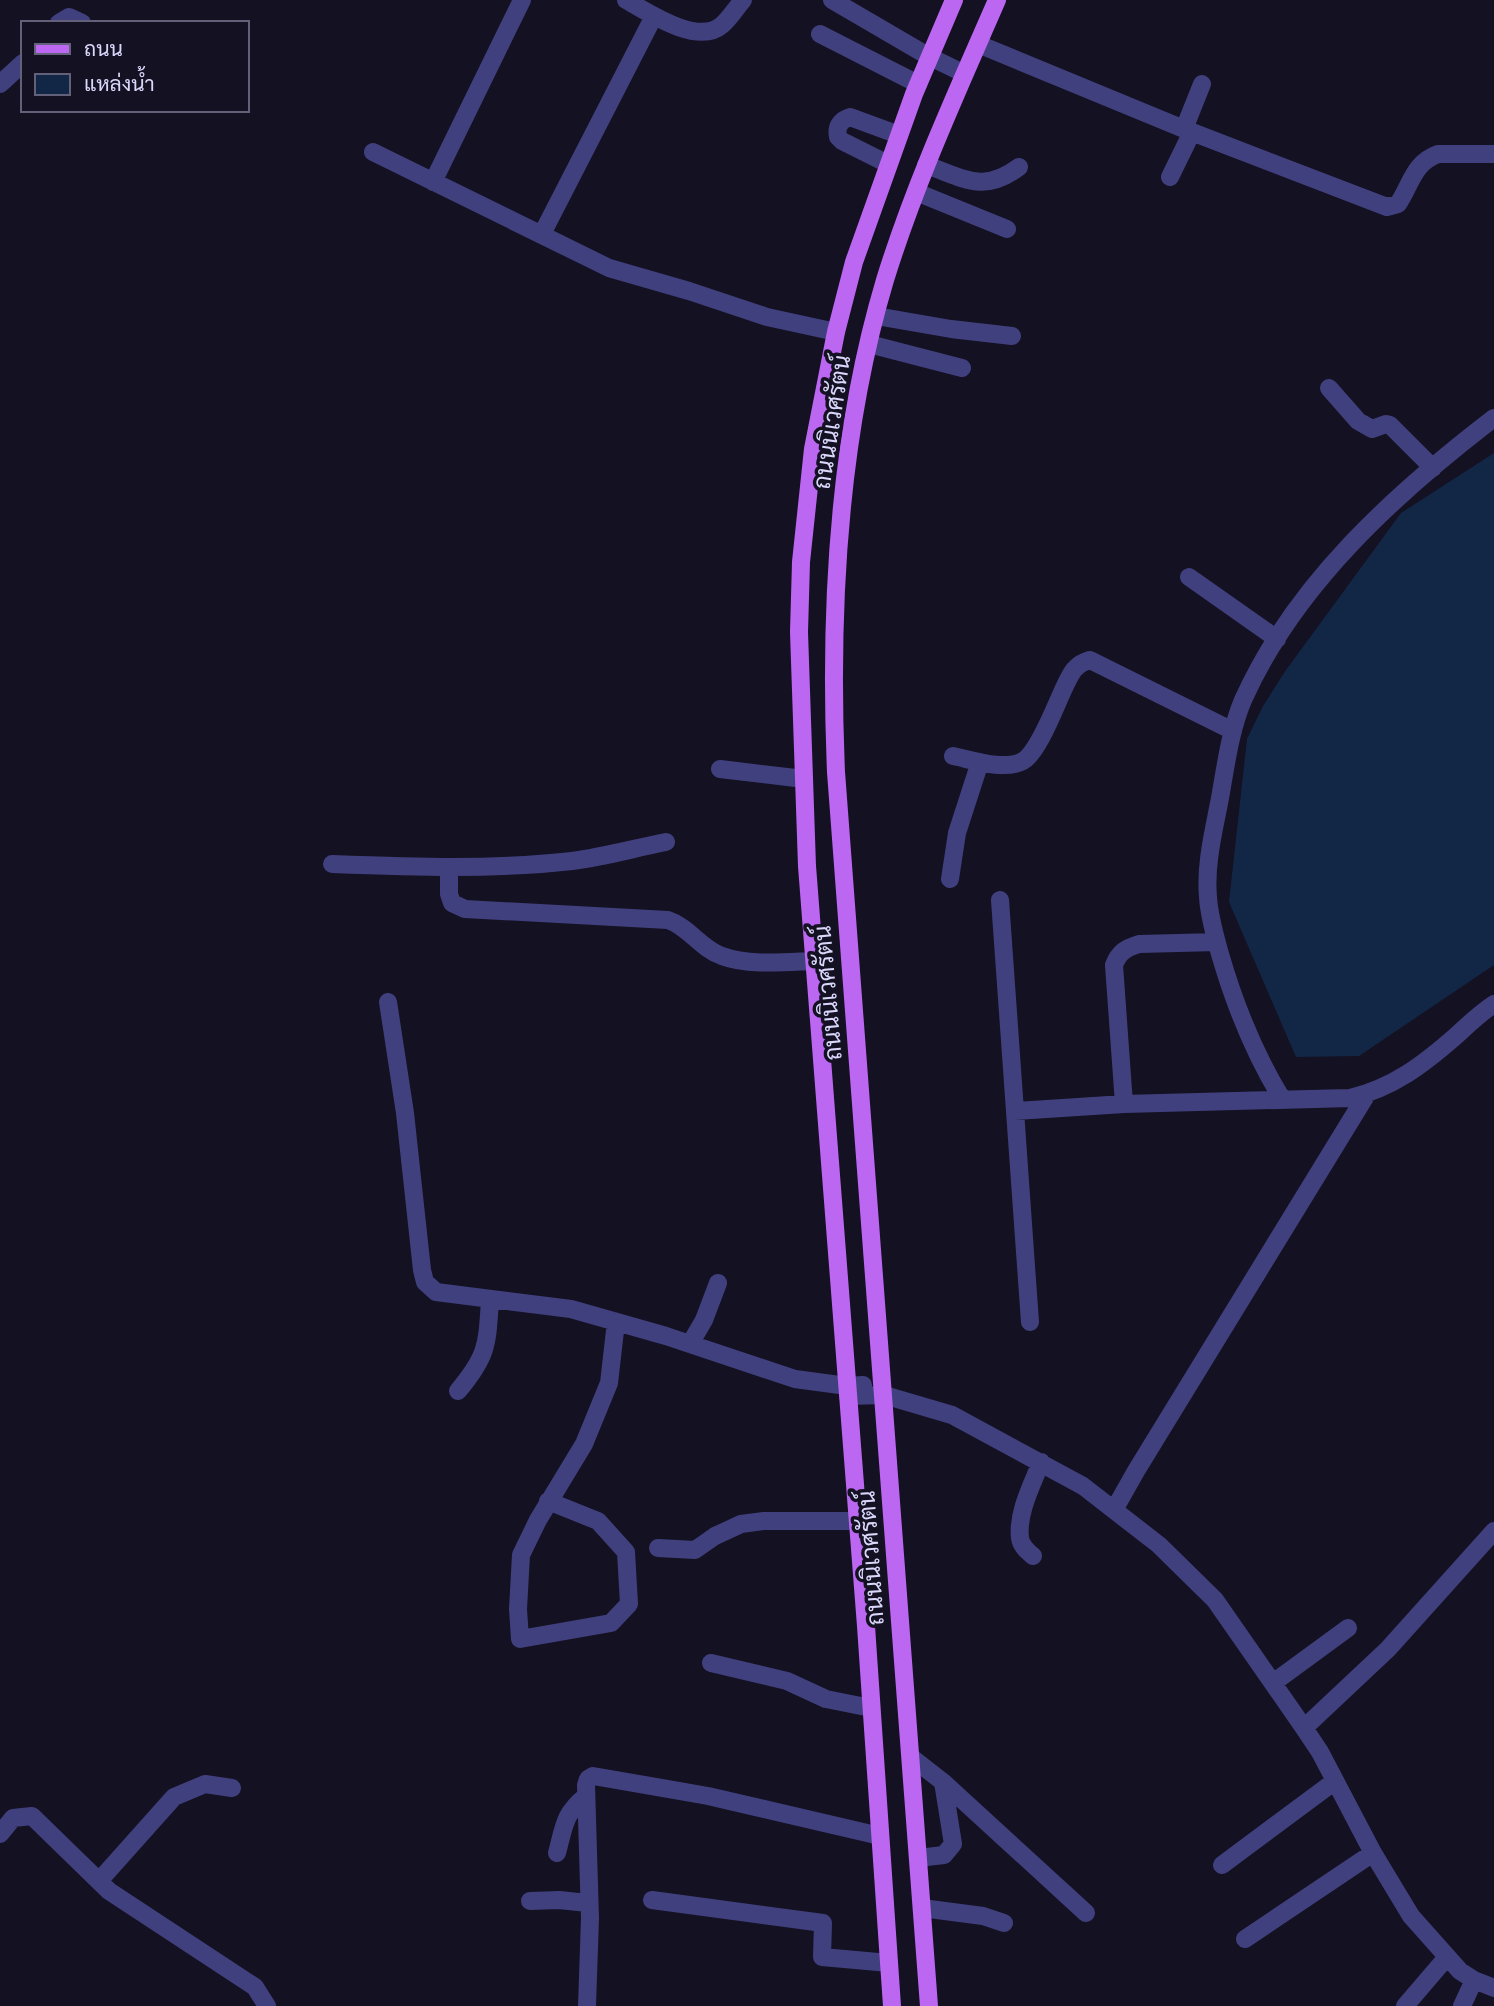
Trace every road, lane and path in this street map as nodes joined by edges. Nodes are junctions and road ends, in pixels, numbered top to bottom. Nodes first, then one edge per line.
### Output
1 (522, 0) edge
2 (626, 0) edge
3 (743, 0) edge
4 (832, 0) edge
5 (954, 0) edge
6 (997, 0) edge
7 (654, 16) junction
8 (820, 34) dead end
9 (978, 44) junction
10 (928, 56) junction
11 (21, 65) edge
12 (963, 73) junction
13 (0, 84) edge
14 (918, 84) junction
15 (1202, 84) dead end
16 (1188, 131) junction
17 (899, 135) junction
18 (373, 152) dead end
19 (1494, 153) edge
20 (888, 163) junction
21 (926, 165) junction
22 (1019, 167) dead end
23 (1170, 177) dead end
24 (433, 182) junction
25 (916, 192) junction
26 (1007, 229) dead end
27 (542, 234) junction
28 (876, 316) junction
29 (836, 332) junction
30 (1012, 336) dead end
31 (869, 344) junction
32 (962, 369) dead end
33 (1329, 388) dead end
34 (1494, 418) edge
35 (1433, 468) junction
36 (1189, 577) dead end
37 (1277, 639) junction
38 (1233, 731) junction
39 (953, 756) dead end
40 (980, 762) junction
41 (720, 769) dead end
42 (804, 779) junction
43 (666, 842) dead end
44 (332, 864) dead end
45 (449, 867) junction
46 (950, 878) dead end
47 (1000, 900) dead end
48 (1217, 942) junction
49 (814, 961) junction
50 (388, 1002) dead end
51 (1494, 1004) edge
52 (1367, 1094) junction
53 (1282, 1099) junction
54 (1124, 1104) junction
55 (1015, 1111) junction
56 (718, 1283) dead end
57 (490, 1300) junction
58 (616, 1322) junction
59 (1030, 1322) dead end
60 (690, 1344) junction
61 (884, 1390) junction
62 (458, 1391) dead end
63 (847, 1391) junction
64 (1041, 1462) junction
65 (548, 1501) junction
66 (1114, 1510) junction
67 (857, 1521) junction
68 (1494, 1531) edge
69 (658, 1548) dead end
70 (1033, 1556) dead end
71 (1348, 1628) dead end
72 (711, 1663) dead end
73 (1273, 1683) junction
74 (871, 1708) junction
75 (1304, 1728) junction
76 (911, 1757) junction
77 (1335, 1781) junction
78 (943, 1782) junction
79 (232, 1788) dead end
80 (586, 1796) junction
81 (0, 1834) edge
82 (880, 1836) junction
83 (557, 1853) dead end
84 (1373, 1853) junction
85 (918, 1858) junction
86 (1222, 1865) dead end
87 (99, 1881) junction
88 (652, 1900) dead end
89 (530, 1902) dead end
90 (588, 1903) junction
91 (922, 1908) junction
92 (1086, 1913) dead end
93 (1004, 1923) dead end
94 (1245, 1939) dead end
95 (1447, 1957) junction
96 (889, 1964) junction
97 (1474, 1980) junction
98 (1494, 1988) edge
99 (267, 2006) edge
100 (587, 2006) edge
101 (892, 2006) edge
102 (929, 2006) edge
103 (1405, 2006) edge
104 (1462, 2006) edge

1 - 24 street
2 - 7 street
3 - 7 street
4 - 10 street
5 - 10 main road, ถนนนิเวศรัตน์
6 - 9 main road, ถนนนิเวศรัตน์
7 - 27 street
8 - 14 street
9 - 12 main road, ถนนนิเวศรัตน์
9 - 16 street
10 - 12 street
10 - 14 main road, ถนนนิเวศรัตน์
11 - 13 street
12 - 21 main road, ถนนนิเวศรัตน์
14 - 17 main road, ถนนนิเวศรัตน์
15 - 16 street
16 - 19 street
16 - 23 street
17 - 20 main road, ถนนนิเวศรัตน์
17 - 20 street
18 - 24 street
20 - 29 main road, ถนนนิเวศรัตน์
21 - 22 street
21 - 25 main road, ถนนนิเวศรัตน์
24 - 27 street
25 - 26 street
25 - 28 main road, ถนนนิเวศรัตน์
27 - 29 street
28 - 30 street
28 - 31 main road, ถนนนิเวศรัตน์
29 - 42 main road, ถนนนิเวศรัตน์
31 - 32 street
31 - 61 main road, ถนนนิเวศรัตน์
33 - 35 street
34 - 35 street
35 - 37 street
36 - 37 street
37 - 38 street
38 - 40 street
38 - 48 street
39 - 40 street
40 - 46 street
41 - 42 street
42 - 49 main road, ถนนนิเวศรัตน์
43 - 45 street
44 - 45 street
45 - 49 street
47 - 55 street
48 - 53 street
48 - 54 street
49 - 63 main road, ถนนนิเวศรัตน์
50 - 57 street
51 - 52 street
52 - 53 street
52 - 66 street
53 - 54 street
54 - 55 street
55 - 59 street
56 - 60 street
57 - 58 street
57 - 62 street
58 - 60 street
58 - 65 street
60 - 63 street
61 - 63 street
61 - 64 street
61 - 76 main road, ถนนนิเวศรัตน์
63 - 67 main road, ถนนนิเวศรัตน์
64 - 66 street
64 - 70 street
65 - 65 street
66 - 73 street
67 - 69 street
67 - 74 main road, ถนนนิเวศรัตน์
68 - 75 street
71 - 73 street
72 - 74 street
73 - 75 street
74 - 82 main road, ถนนนิเวศรัตน์
75 - 77 street
76 - 78 street
76 - 85 main road, ถนนนิเวศรัตน์
77 - 84 street
77 - 86 street
78 - 85 street
78 - 92 street
79 - 87 street
80 - 82 street
80 - 83 street
80 - 90 street
81 - 87 street
82 - 96 main road, ถนนนิเวศรัตน์
84 - 94 street
84 - 95 street
85 - 91 main road, ถนนนิเวศรัตน์
87 - 99 street
88 - 96 street
89 - 90 street
90 - 100 street
91 - 93 street
91 - 102 main road, ถนนนิเวศรัตน์
95 - 97 street
95 - 103 street
96 - 101 main road, ถนนนิเวศรัตน์
97 - 98 street
97 - 104 street

